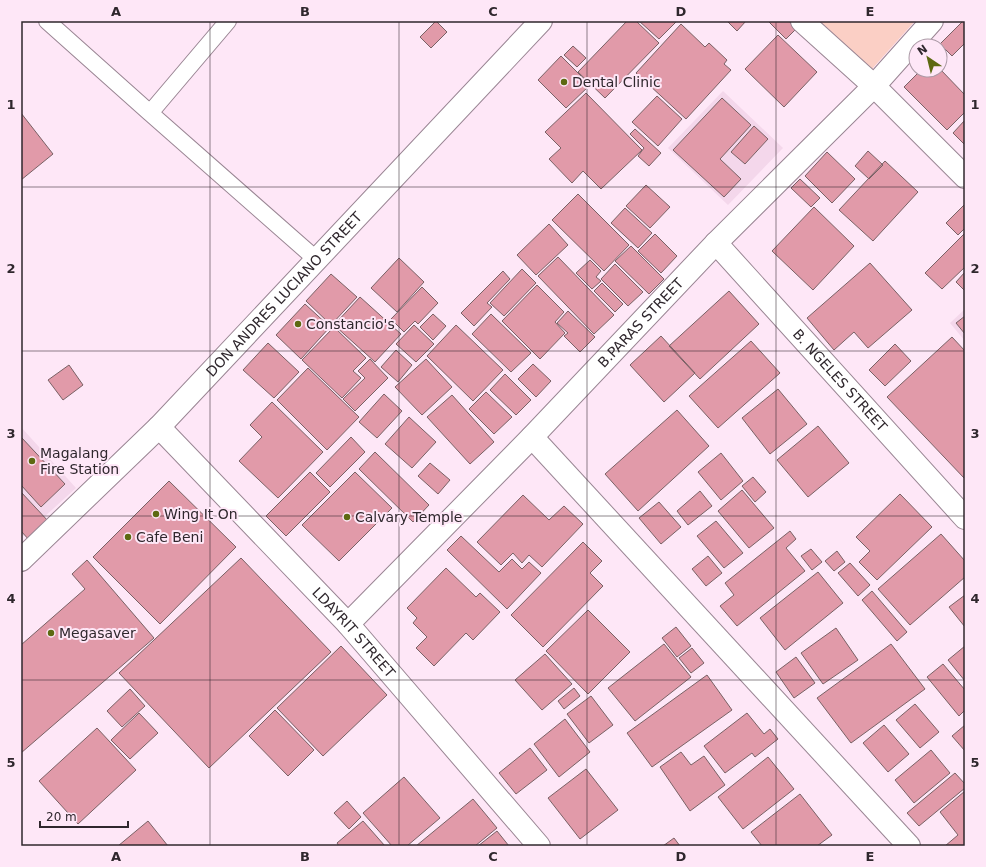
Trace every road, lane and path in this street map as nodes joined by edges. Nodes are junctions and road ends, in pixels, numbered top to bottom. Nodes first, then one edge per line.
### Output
1 (48, 21) edge
2 (228, 21) edge
3 (541, 21) edge
4 (802, 21) edge
5 (932, 21) edge
6 (874, 86) junction
7 (150, 113) junction
8 (965, 176) edge
9 (716, 243) junction
10 (317, 260) junction
11 (159, 427) junction
12 (532, 437) junction
13 (965, 518) edge
14 (21, 560) edge
15 (348, 624) junction
16 (539, 846) edge
17 (909, 846) edge

1 - 7 lane
2 - 7 lane
3 - 10 street, DON ANDRES LUCIANO STREET
4 - 6 street
5 - 6 street, B.PARAS STREET
6 - 8 street
6 - 9 street, B.PARAS STREET
7 - 10 lane
9 - 12 street, B.PARAS STREET
9 - 13 street, B. NGELES STREET
10 - 11 street, DON ANDRES LUCIANO STREET
11 - 14 street, DON ANDRES LUCIANO STREET
11 - 15 street, LDAYRIT STREET
12 - 15 street, B.PARAS STREET
12 - 17 street
15 - 16 street, LDAYRIT STREET

